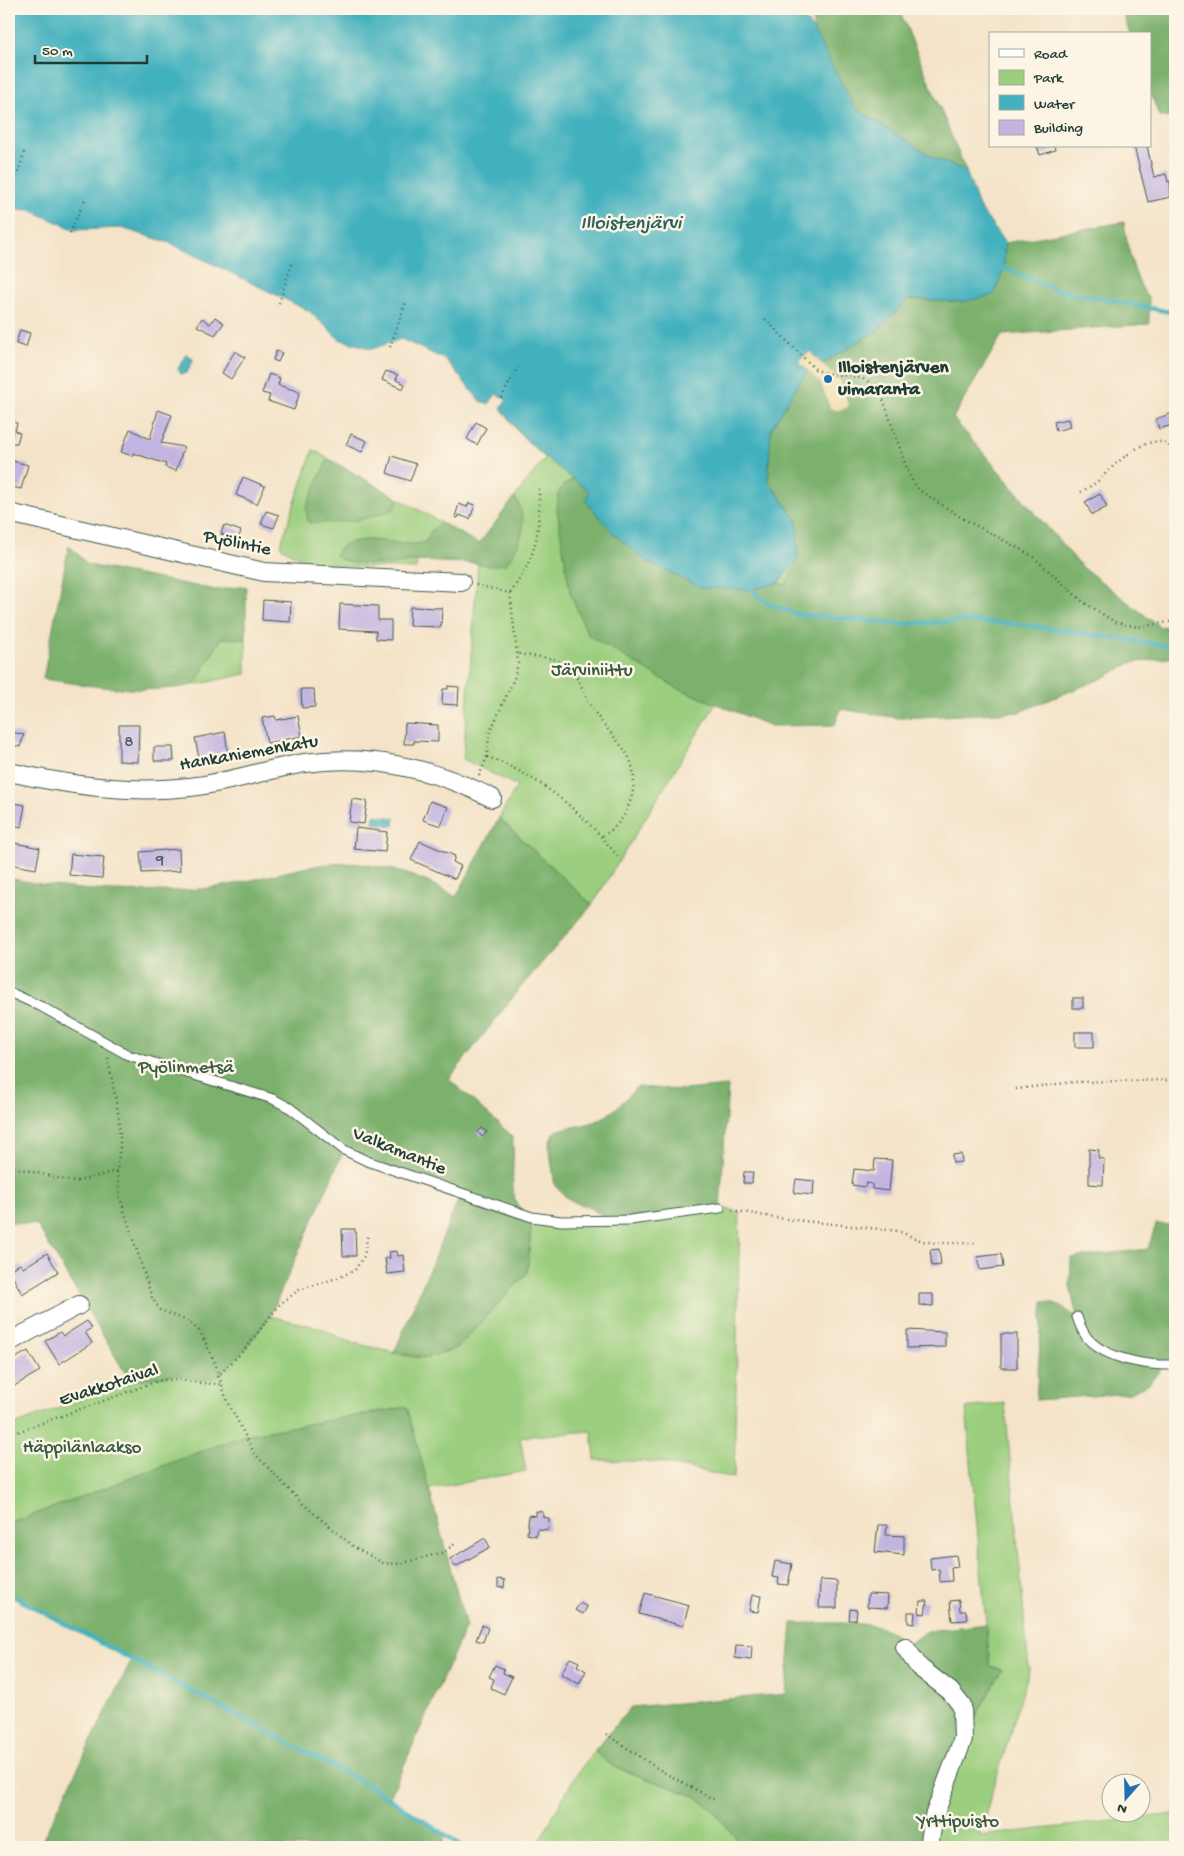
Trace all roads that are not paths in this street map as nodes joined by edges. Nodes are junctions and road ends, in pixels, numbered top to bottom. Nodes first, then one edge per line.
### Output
1 (9, 513) edge
2 (467, 583) road end
3 (9, 772) edge
4 (492, 798) dead end
5 (9, 992) edge
6 (720, 1208) road end
7 (79, 1305) dead end
8 (1077, 1317) dead end
9 (9, 1342) edge
10 (1175, 1365) edge
11 (905, 1647) dead end
12 (929, 1847) edge

1 - 2 street, Pyölintie
3 - 4 street, Hankaniemenkatu
5 - 6 lane, Valkamantie
7 - 9 street
8 - 10 lane
11 - 12 street

